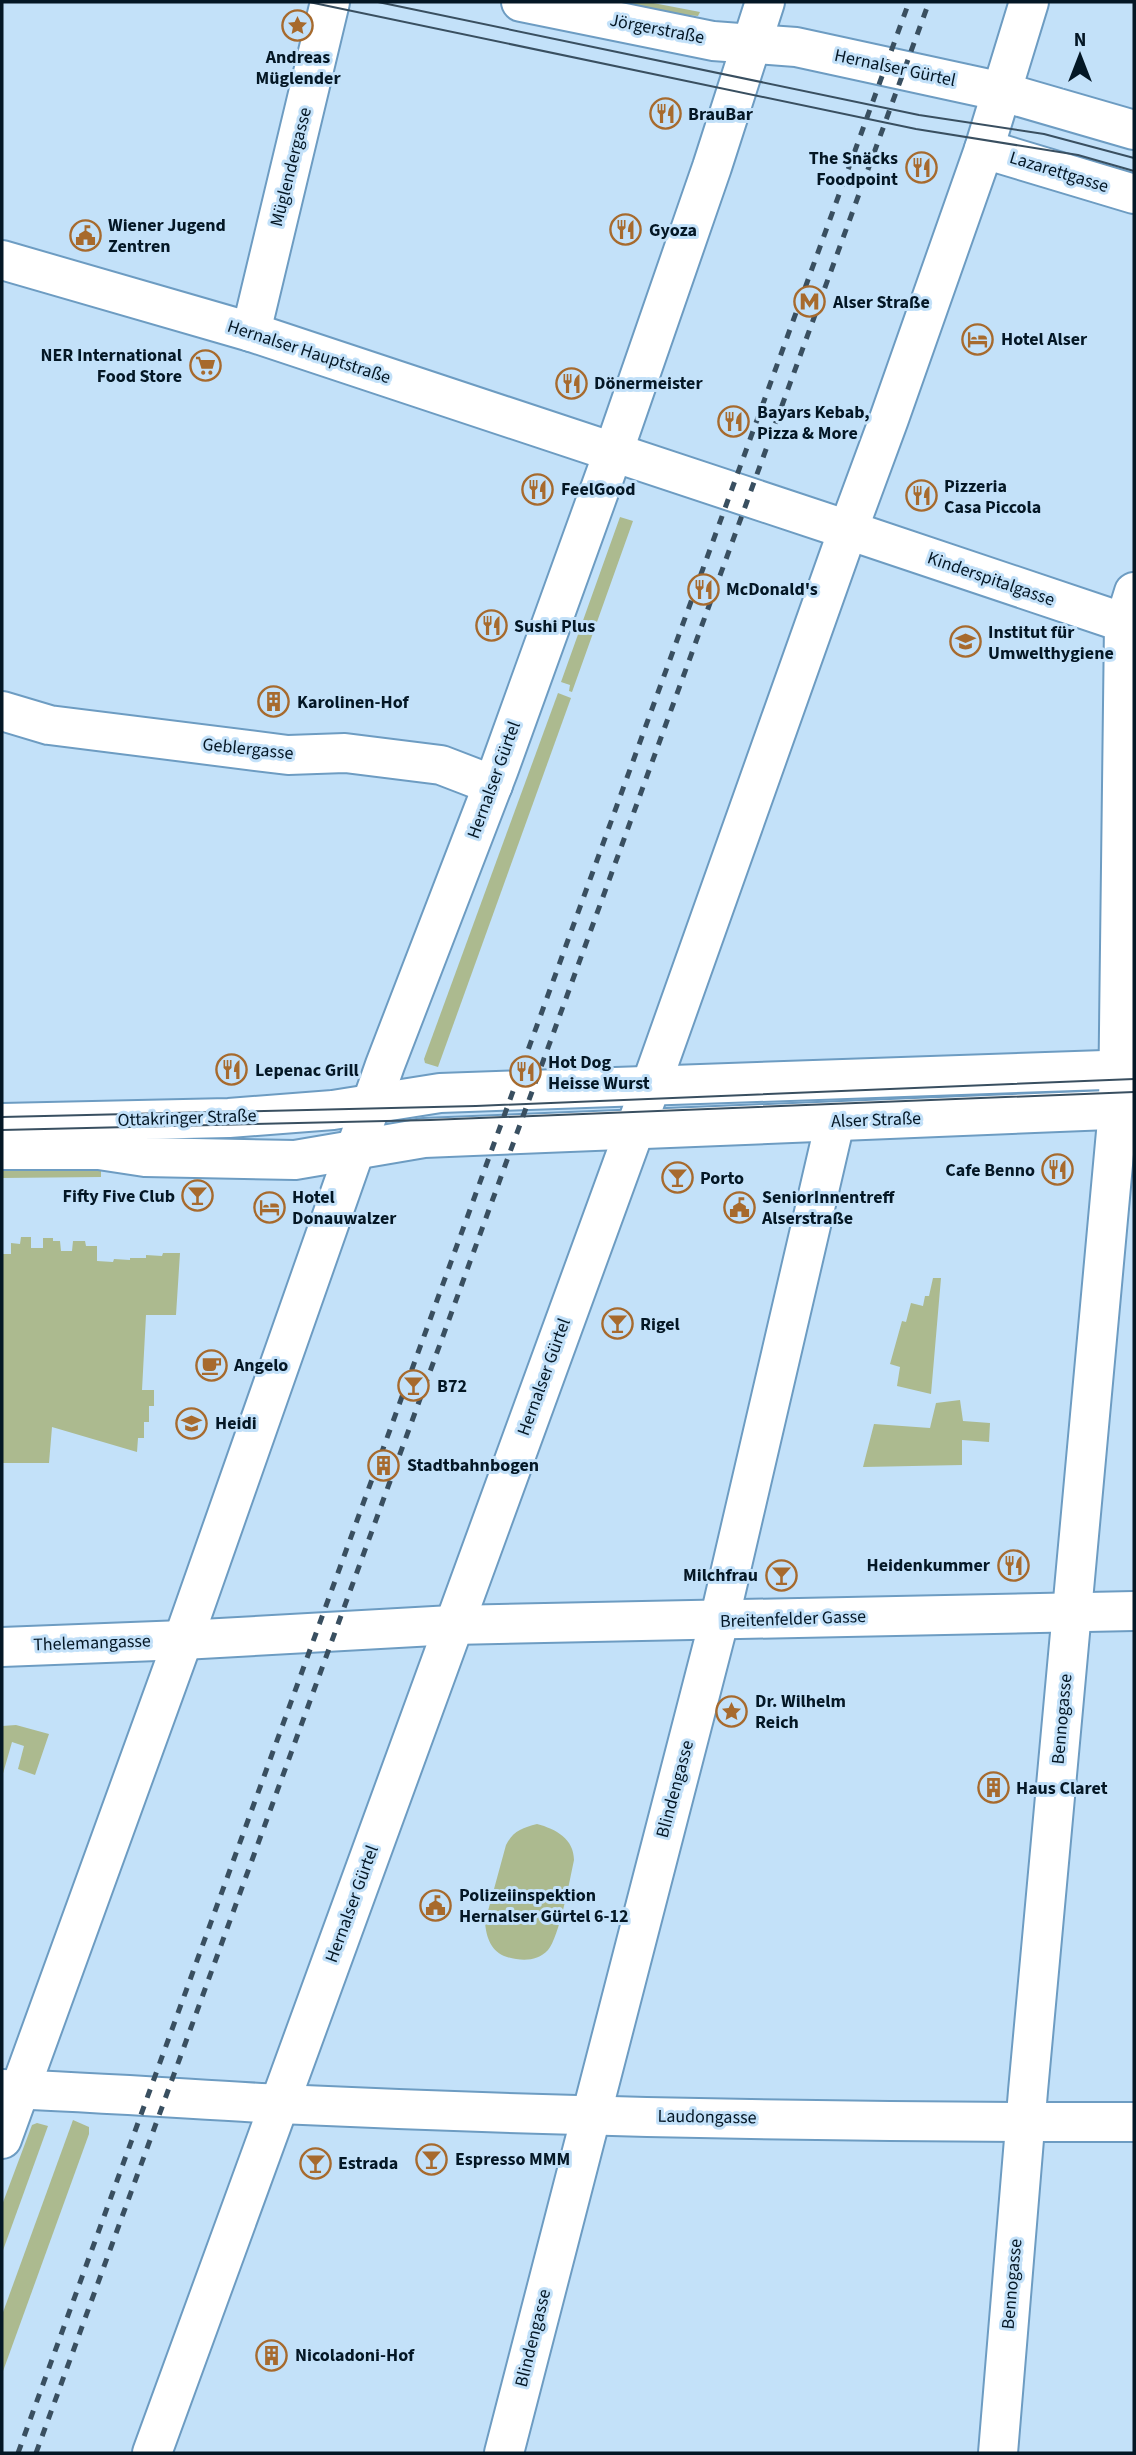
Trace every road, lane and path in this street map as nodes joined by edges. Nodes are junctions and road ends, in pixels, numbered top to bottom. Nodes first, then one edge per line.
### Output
1 (330, 2) edge
2 (522, 2) edge
3 (765, 2) edge
4 (1029, 2) edge
5 (752, 45) junction
6 (1003, 92) junction
7 (1134, 130) edge
8 (984, 149) junction
9 (1134, 194) edge
10 (2, 260) edge
11 (251, 332) junction
12 (612, 453) junction
13 (848, 530) junction
14 (1131, 614) edge
15 (2, 711) edge
16 (493, 785) junction
17 (1127, 1069) edge
18 (651, 1084) junction
19 (371, 1105) junction
20 (1126, 1110) edge
21 (835, 1122) junction
22 (2, 1123) edge
23 (635, 1129) junction
24 (2, 1150) edge
25 (356, 1151) junction
26 (1072, 1611) junction
27 (1134, 1611) edge
28 (719, 1621) junction
29 (452, 1625) junction
30 (183, 1640) junction
31 (2, 1647) edge
32 (10, 2089) edge
33 (281, 2104) junction
34 (590, 2115) junction
35 (1134, 2122) edge
36 (1026, 2123) junction
37 (2, 2139) edge
38 (152, 2453) edge
39 (504, 2453) edge
40 (998, 2453) edge

1 - 11 main road, Müglendergasse
2 - 5 main road, Jörgerstraße
3 - 5 main road
4 - 6 main road
5 - 6 main road, Hernalser Gürtel
5 - 12 main road, Hernalser Gürtel
6 - 7 main road
6 - 8 main road, Hernalser Gürtel
8 - 9 main road, Lazarettgasse
8 - 13 main road, Hernalser Gürtel
10 - 11 main road, Hernalser Hauptstraße
11 - 12 main road, Hernalser Hauptstraße
12 - 13 main road
12 - 16 main road, Hernalser Gürtel
13 - 14 main road, Kinderspitalgasse
13 - 18 main road, Hernalser Gürtel
14 - 17 main road
15 - 16 main road, Geblergasse
16 - 19 main road, Hernalser Gürtel
17 - 18 main road
17 - 20 main road
18 - 19 main road
18 - 23 main road, Hernalser Gürtel
19 - 22 main road, Ottakringer Straße
19 - 25 main road, Hernalser Gürtel
20 - 21 main road, Alser Straße
20 - 26 main road, Bennogasse
21 - 23 main road, Alser Straße
21 - 28 main road, Blindengasse
23 - 25 main road
23 - 29 main road, Hernalser Gürtel
24 - 25 main road, Ottakringer Straße
25 - 30 main road, Hernalser Gürtel
26 - 27 main road, Breitenfelder Gasse
26 - 28 main road, Breitenfelder Gasse
26 - 36 main road, Bennogasse
28 - 29 main road, Breitenfelder Gasse
28 - 34 main road, Blindengasse
29 - 30 main road
29 - 33 main road, Hernalser Gürtel
30 - 31 main road, Thelemangasse
30 - 32 main road, Hernalser Gürtel
32 - 33 main road
32 - 37 main road, Hernalser Gürtel
33 - 34 main road, Laudongasse
33 - 38 main road, Hernalser Gürtel
34 - 36 main road, Laudongasse
34 - 39 main road, Blindengasse
35 - 36 main road, Laudongasse
36 - 40 main road, Bennogasse

